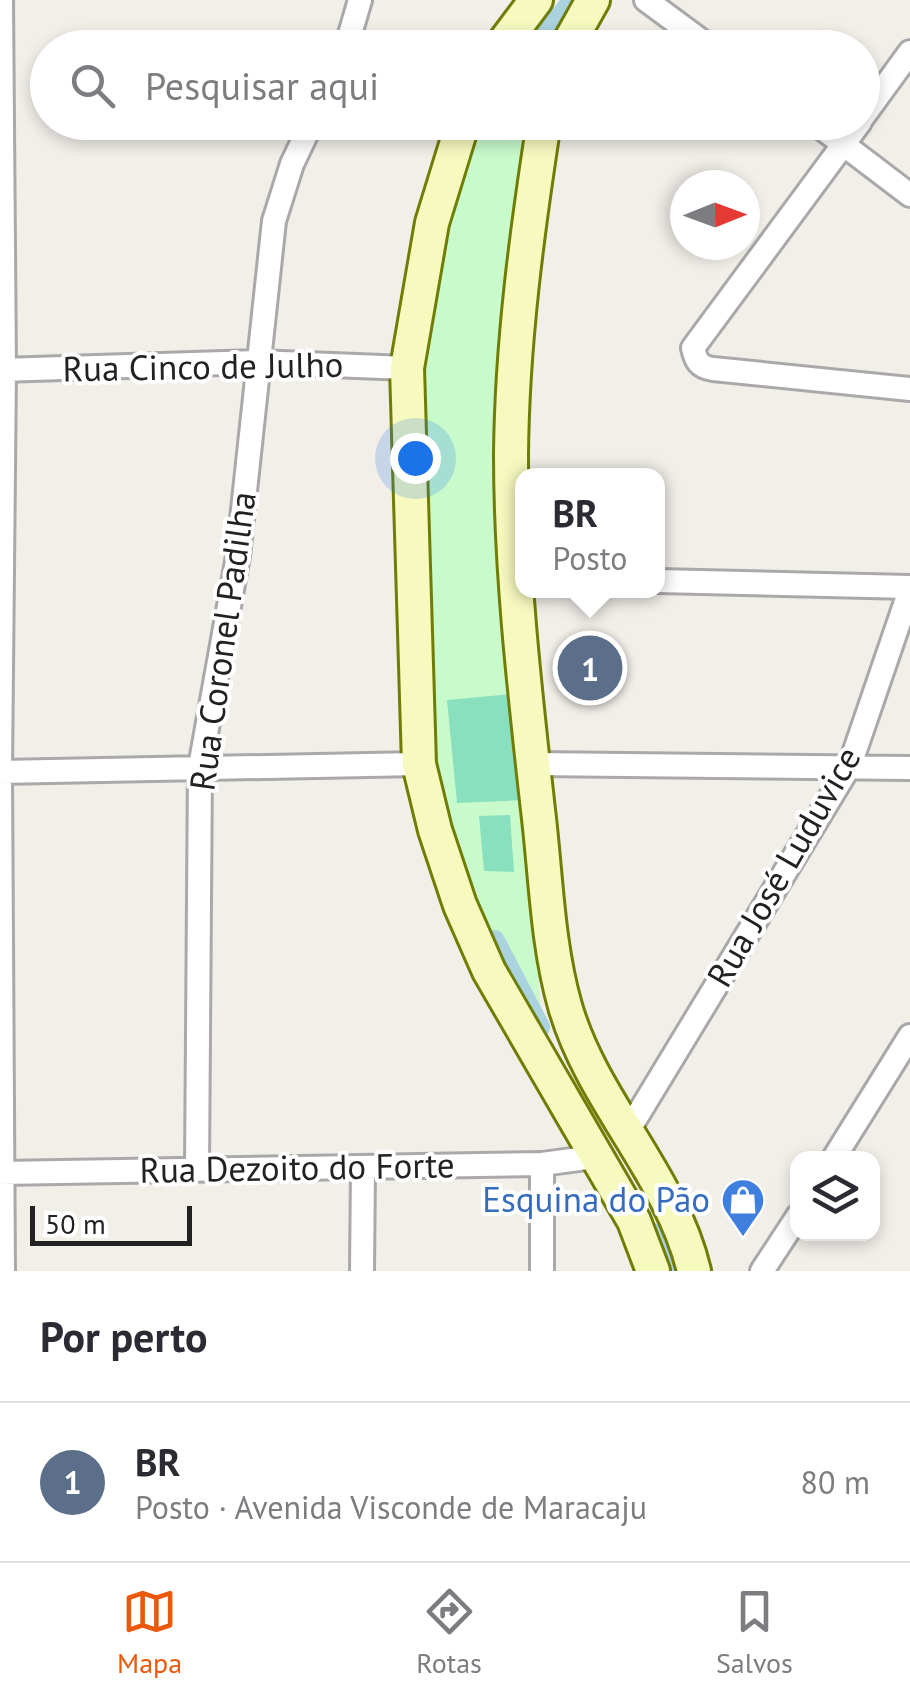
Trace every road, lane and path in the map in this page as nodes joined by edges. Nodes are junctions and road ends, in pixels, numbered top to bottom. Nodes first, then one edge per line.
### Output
1 (1, 0) edge
2 (360, 0) edge
3 (536, 0) edge
4 (593, 0) edge
5 (646, 0) edge
6 (351, 30) edge
7 (514, 30) edge
8 (576, 30) edge
9 (687, 30) edge
10 (910, 52) edge
11 (880, 94) edge
12 (303, 140) edge
13 (457, 140) edge
14 (542, 140) edge
15 (839, 140) edge
16 (847, 140) edge
17 (844, 144) junction
18 (910, 195) edge
19 (257, 362) junction
20 (407, 368) junction
21 (2, 370) edge
22 (910, 389) edge
23 (515, 511) edge
24 (665, 581) edge
25 (910, 588) edge
26 (521, 598) edge
27 (419, 764) junction
28 (532, 764) junction
29 (850, 765) junction
30 (200, 766) junction
31 (910, 768) edge
32 (0, 773) edge
33 (906, 1050) edge
34 (628, 1131) junction
35 (839, 1151) edge
36 (594, 1157) junction
37 (542, 1164) junction
38 (197, 1168) junction
39 (362, 1168) junction
40 (1, 1174) edge
41 (790, 1228) edge
42 (2, 1271) edge
43 (362, 1271) edge
44 (542, 1271) edge
45 (653, 1271) edge
46 (694, 1271) edge
47 (762, 1271) edge

1 - 21 street
2 - 6 street
3 - 7 main road
4 - 8 main road
5 - 9 street
10 - 11 street
12 - 19 street, Rua Coronel Padilha
13 - 20 main road
14 - 23 main road
15 - 17 street
16 - 17 street
17 - 18 street
17 - 22 street
19 - 20 street, Rua Cinco de Julho
19 - 21 street, Rua Cinco de Julho
19 - 30 street, Rua Coronel Padilha
20 - 27 main road
21 - 32 street
24 - 25 street
25 - 29 street, Rua José Luduvice
26 - 28 main road
27 - 30 street
27 - 36 main road
28 - 29 street
28 - 34 main road
29 - 31 street
29 - 34 street, Rua José Luduvice
30 - 32 street
30 - 38 street, Rua Coronel Padilha
32 - 40 street
33 - 35 street
34 - 46 main road
36 - 37 street, Rua Dezoito do Forte
36 - 45 main road
37 - 39 street, Rua Dezoito do Forte
37 - 44 street
38 - 39 street, Rua Dezoito do Forte
38 - 40 street, Rua Dezoito do Forte
39 - 43 street
40 - 42 street
41 - 47 street

